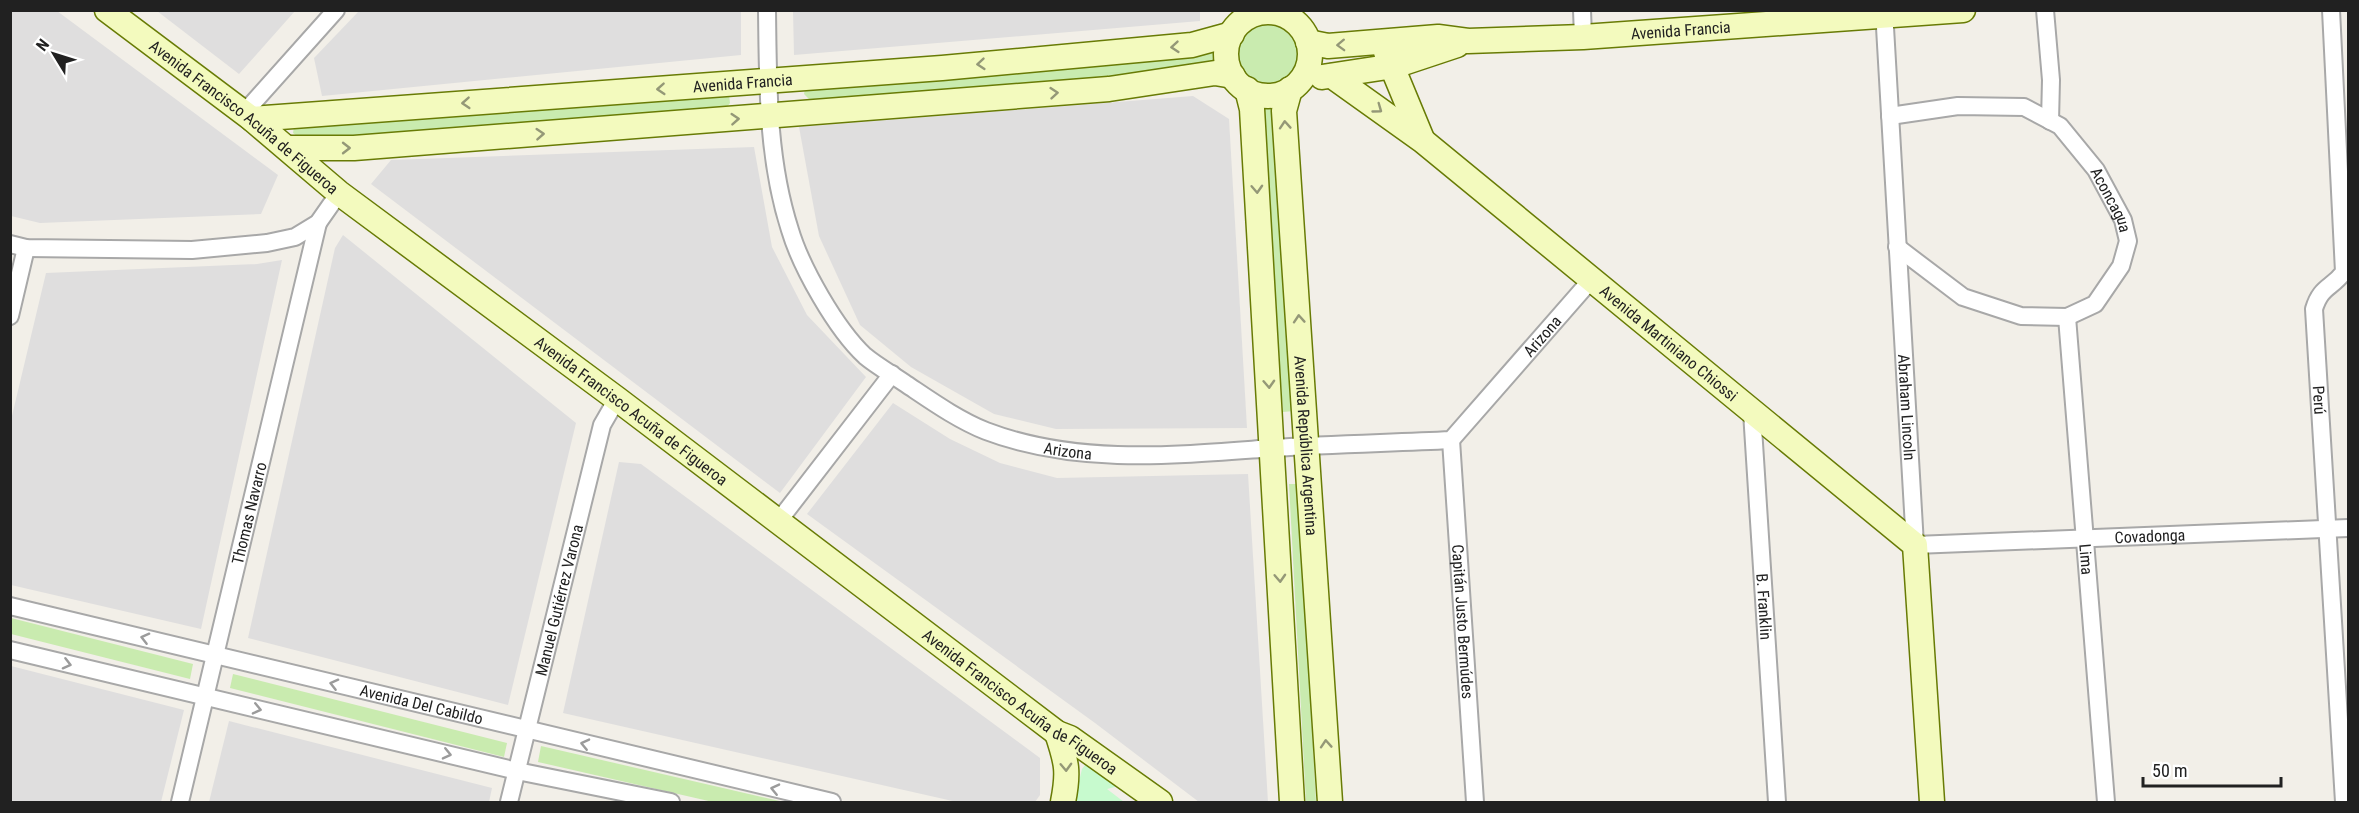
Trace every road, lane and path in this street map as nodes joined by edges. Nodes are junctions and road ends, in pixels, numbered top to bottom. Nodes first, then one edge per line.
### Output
1 (107, 10) edge
2 (336, 10) edge
3 (767, 10) edge
4 (1582, 10) edge
5 (1963, 10) edge
6 (2044, 10) edge
7 (2331, 10) edge
8 (1884, 13) edge
9 (1261, 15) edge
10 (1583, 37) junction
11 (1468, 41) junction
12 (1308, 42) junction
13 (1373, 44) junction
14 (1394, 66) junction
15 (1332, 76) junction
16 (768, 81) junction
17 (1240, 83) junction
18 (1296, 84) junction
19 (248, 116) junction
20 (1890, 116) junction
21 (769, 117) junction
22 (2050, 121) junction
23 (1423, 141) junction
24 (287, 148) junction
25 (339, 193) junction
26 (318, 224) junction
27 (18, 246) edge
28 (1898, 247) junction
29 (1591, 280) junction
30 (10, 316) edge
31 (2067, 317) junction
32 (892, 374) junction
33 (617, 399) junction
34 (1752, 412) junction
35 (1450, 440) junction
36 (1308, 446) junction
37 (1273, 448) junction
38 (777, 523) junction
39 (2349, 528) edge
40 (2327, 529) junction
41 (2085, 539) junction
42 (1915, 545) junction
43 (10, 606) edge
44 (10, 650) edge
45 (217, 655) junction
46 (206, 697) junction
47 (528, 731) junction
48 (1057, 733) junction
49 (517, 771) junction
50 (180, 802) edge
51 (509, 802) edge
52 (671, 802) edge
53 (832, 802) edge
54 (1062, 802) edge
55 (1160, 802) edge
56 (1292, 802) edge
57 (1330, 802) edge
58 (1475, 802) edge
59 (1778, 802) edge
60 (1932, 802) edge
61 (2106, 802) edge
62 (2344, 802) edge

1 - 19 street, Avenida Francisco Acuña de Figueroa
2 - 19 street
3 - 16 street, Arizona
4 - 10 street
5 - 8 street, Avenida Francia
6 - 22 street
7 - 40 street, Perú
8 - 10 street, Avenida Francia
8 - 20 street, Abraham Lincoln
9 - 12 street
9 -> 16 street, Avenida Francia
9 - 17 street
10 - 11 street, Avenida Francia
11 - 13 street, Avenida Francia
11 - 14 street, Avenida Francia
13 -> 12 street, Avenida Francia
12 - 18 street
13 - 14 street, Avenida Martiniano Chiossi
14 - 15 street, Avenida Francia
14 - 23 street, Avenida Martiniano Chiossi
15 - 18 street, Avenida Francia
15 -> 23 street, Avenida Martiniano Chiossi
16 -> 19 street, Avenida Francia
16 - 21 street, Arizona
17 - 18 street
21 -> 17 street
17 -> 37 street, Avenida República Argentina
36 -> 18 street, Avenida República Argentina
19 - 24 street, Avenida Francisco Acuña de Figueroa
20 - 22 street, Aconcagua
20 - 28 street, Abraham Lincoln
24 -> 21 street
21 - 32 street, Arizona
22 - 31 street, Aconcagua
23 - 29 street, Avenida Martiniano Chiossi
24 - 25 street, Avenida Francisco Acuña de Figueroa
25 - 26 street
25 - 33 street, Avenida Francisco Acuña de Figueroa
26 - 27 street
26 - 45 street, Thomas Navarro
27 - 30 street
28 - 31 street, Aconcagua
28 - 42 street, Abraham Lincoln
29 - 34 street, Avenida Martiniano Chiossi
29 - 35 street, Arizona
31 - 41 street, Lima
32 - 37 street, Arizona
32 - 38 street
33 - 38 street, Avenida Francisco Acuña de Figueroa
33 - 47 street, Manuel Gutiérrez Varona
34 - 42 street, Avenida Martiniano Chiossi
34 - 59 street, B. Franklin
35 - 36 street, Arizona
35 - 58 street, Capitán Justo Bermúdes
36 - 37 street, Arizona
57 -> 36 street, Avenida República Argentina
37 -> 56 street, Avenida República Argentina
38 - 48 street, Avenida Francisco Acuña de Figueroa
39 - 40 street, Covadonga
40 - 41 street, Covadonga
40 - 62 street, Perú
41 - 42 street, Covadonga
41 - 61 street, Lima
42 - 60 street, Abraham Lincoln
45 -> 43 street, Avenida Del Cabildo
44 -> 46 street
45 - 46 street, Thomas Navarro
47 -> 45 street, Avenida Del Cabildo
46 -> 49 street
46 - 50 street, Thomas Navarro
47 - 49 street, Manuel Gutiérrez Varona
53 -> 47 street, Avenida Del Cabildo
48 -> 54 street
48 - 55 street, Avenida Francisco Acuña de Figueroa
49 - 51 street, Manuel Gutiérrez Varona
49 - 52 street

